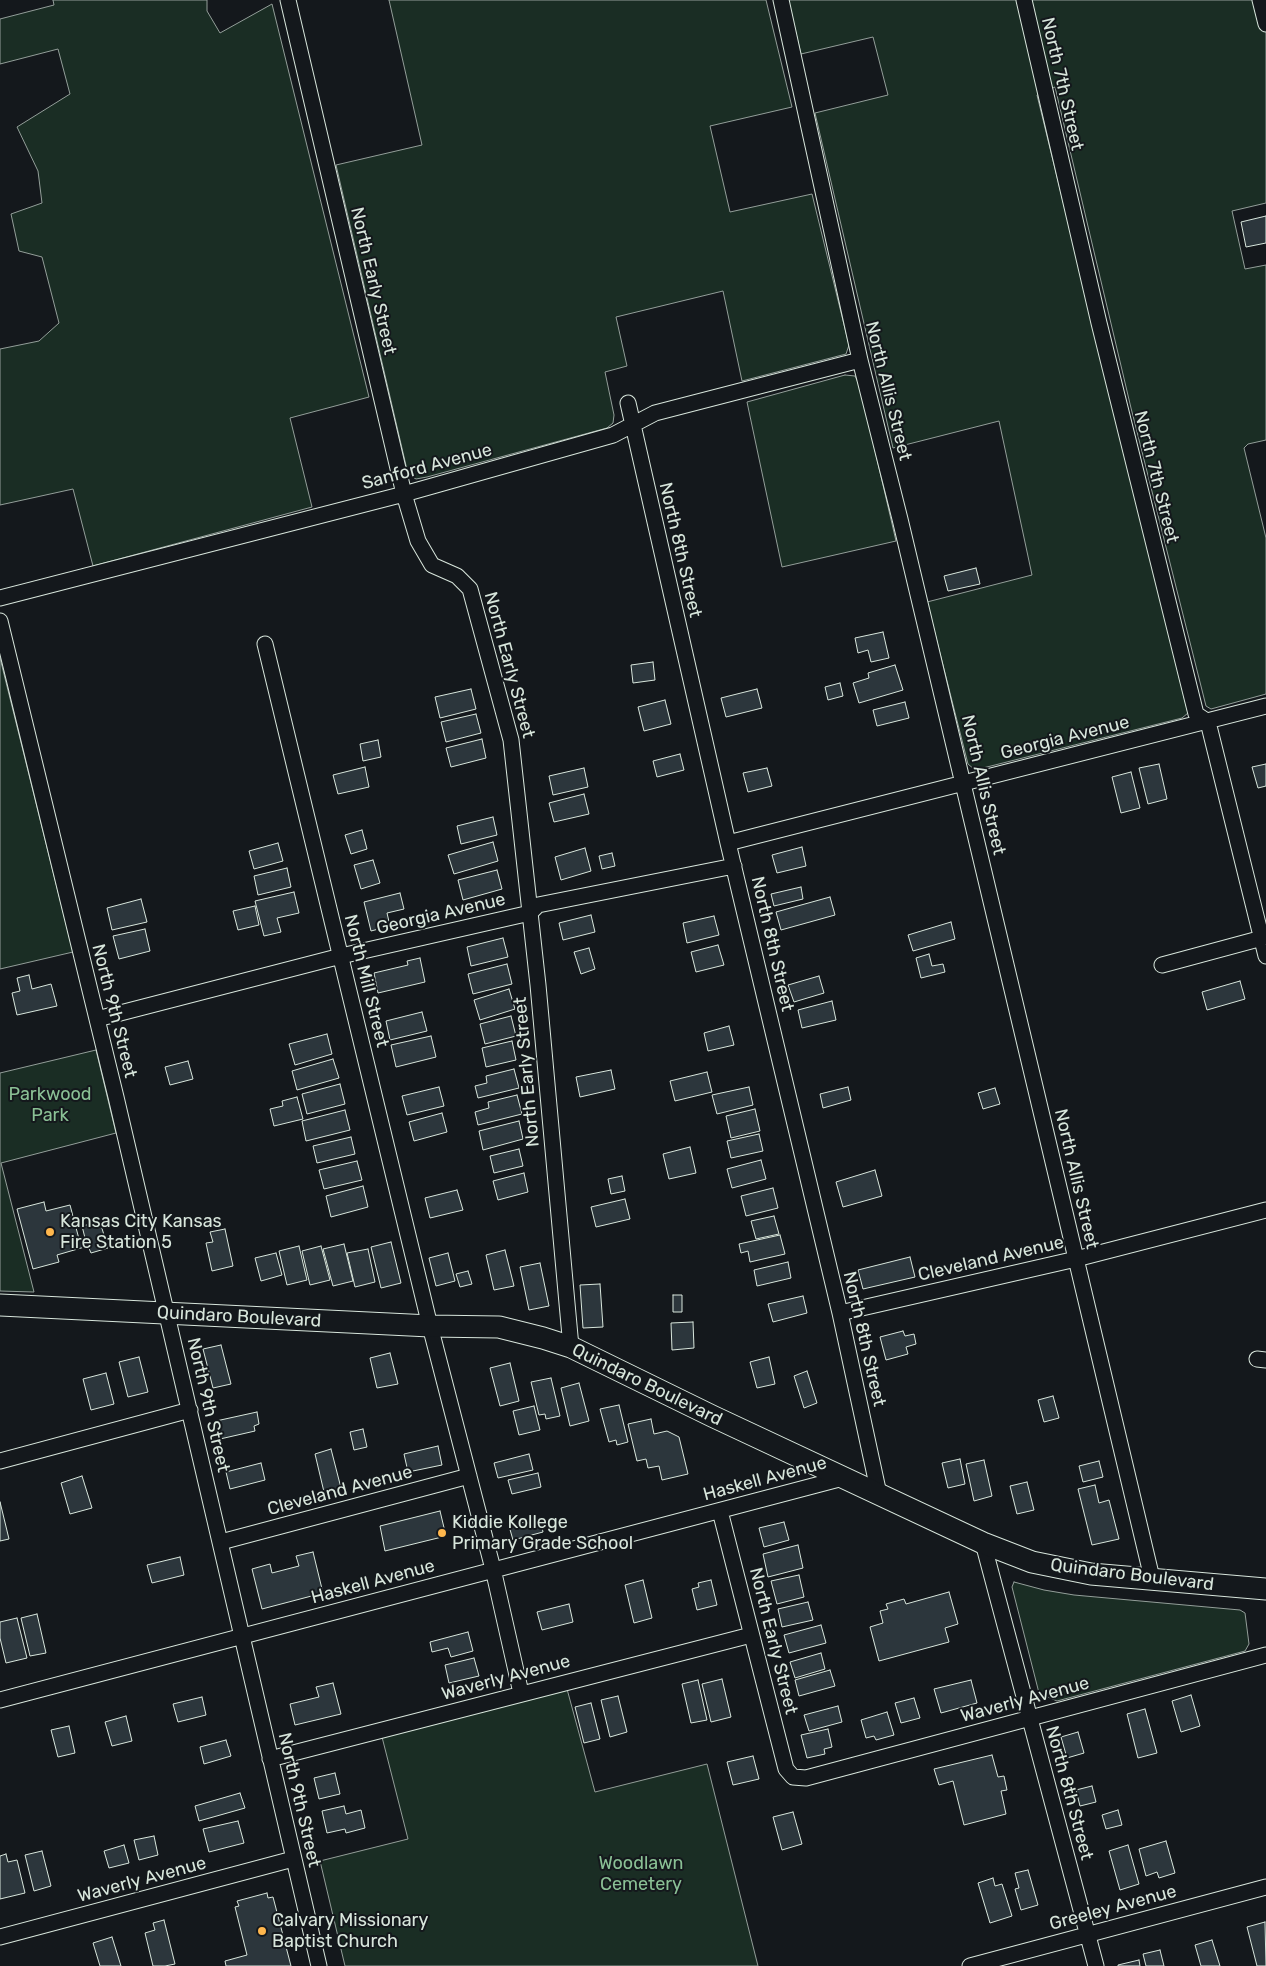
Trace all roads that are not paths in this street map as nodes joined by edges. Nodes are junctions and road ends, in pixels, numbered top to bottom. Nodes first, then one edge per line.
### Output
1 (288, 0) edge
2 (781, 0) edge
3 (1024, 0) edge
4 (1260, 0) edge
5 (1266, 24) edge
6 (860, 360) junction
7 (628, 403) dead end
8 (632, 424) junction
9 (404, 494) junction
10 (0, 598) edge
11 (0, 621) edge
12 (265, 644) dead end
13 (1266, 706) edge
14 (1208, 722) junction
15 (963, 783) junction
16 (728, 842) junction
17 (734, 866) junction
18 (530, 913) junction
19 (1264, 938) edge
20 (341, 956) junction
21 (1266, 956) edge
22 (1162, 965) dead end
23 (97, 1019) junction
24 (1266, 1210) edge
25 (1076, 1259) junction
26 (0, 1305) edge
27 (840, 1313) junction
28 (167, 1314) junction
29 (430, 1326) junction
30 (571, 1347) junction
31 (190, 1410) junction
32 (0, 1461) edge
33 (469, 1476) junction
34 (843, 1478) junction
35 (879, 1494) junction
36 (720, 1511) junction
37 (221, 1542) junction
38 (984, 1543) junction
39 (493, 1569) junction
40 (1152, 1578) junction
41 (1266, 1589) edge
42 (751, 1634) junction
43 (242, 1636) junction
44 (1266, 1655) edge
45 (521, 1693) junction
46 (0, 1700) edge
47 (1029, 1719) junction
48 (270, 1759) junction
49 (793, 1777) joint
50 (293, 1859) junction
51 (1266, 1887) edge
52 (1088, 1934) junction
53 (0, 1937) edge
54 (319, 1966) edge
55 (970, 1966) edge
56 (1096, 1966) edge

1 - 9 street, North Early Street
2 - 6 street, North Allis Street
3 - 14 street, North 7th Street
4 - 5 street
6 - 8 street, Sanford Avenue
6 - 15 street, North Allis Street
7 - 8 street, North 8th Street
8 - 9 street, Sanford Avenue
8 - 16 street, North 8th Street
9 - 10 street, Sanford Avenue
9 - 18 street, North Early Street
11 - 23 street, North 9th Street
12 - 20 street, North Mill Street
13 - 14 street, Georgia Avenue
14 - 15 street, Georgia Avenue
14 - 19 street, North 7th Street
15 - 16 street, Georgia Avenue
15 - 25 street, North Allis Street
16 - 17 street, North 8th Street
17 - 18 street, Georgia Avenue
17 - 27 street, North 8th Street
18 - 20 street, Georgia Avenue
18 - 30 street, North Early Street
19 - 21 street, North 7th Street
19 - 22 street
20 - 23 street, Georgia Avenue
20 - 29 street, North Mill Street
23 - 28 street, North 9th Street
24 - 25 street, Cleveland Avenue
25 - 27 street, Cleveland Avenue
25 - 40 street, North Allis Street
26 - 28 main road, Quindaro Boulevard
27 - 35 street, North 8th Street
28 - 29 main road, Quindaro Boulevard
28 - 31 street, North 9th Street
29 - 30 main road, Quindaro Boulevard
29 - 33 street, North Mill Street
30 - 34 main road, Quindaro Boulevard
31 - 32 street
31 - 37 street, North 9th Street
33 - 37 street, Cleveland Avenue
33 - 39 street, North Mill Street
34 - 35 main road, Quindaro Boulevard
34 - 36 street, Haskell Avenue
35 - 38 main road, Quindaro Boulevard
36 - 39 street, Haskell Avenue
36 - 42 street, North Early Street
37 - 43 street, North 9th Street
38 - 40 main road, Quindaro Boulevard
38 - 47 street, North 8th Street
39 - 43 street, Haskell Avenue
39 - 45 street, North Mill Street
40 - 41 main road, Quindaro Boulevard
42 - 45 street, Waverly Avenue
42 - 49 street, North Early Street
43 - 46 street, Haskell Avenue
43 - 48 street, North 9th Street
44 - 47 street, Waverly Avenue
45 - 48 street, Waverly Avenue
47 - 49 street, Waverly Avenue
47 - 52 street, North 8th Street
48 - 50 street, North 9th Street
50 - 53 street, Waverly Avenue
50 - 54 street, North 9th Street
51 - 52 street, Greeley Avenue
52 - 55 street, Greeley Avenue
52 - 56 street, North 8th Street

